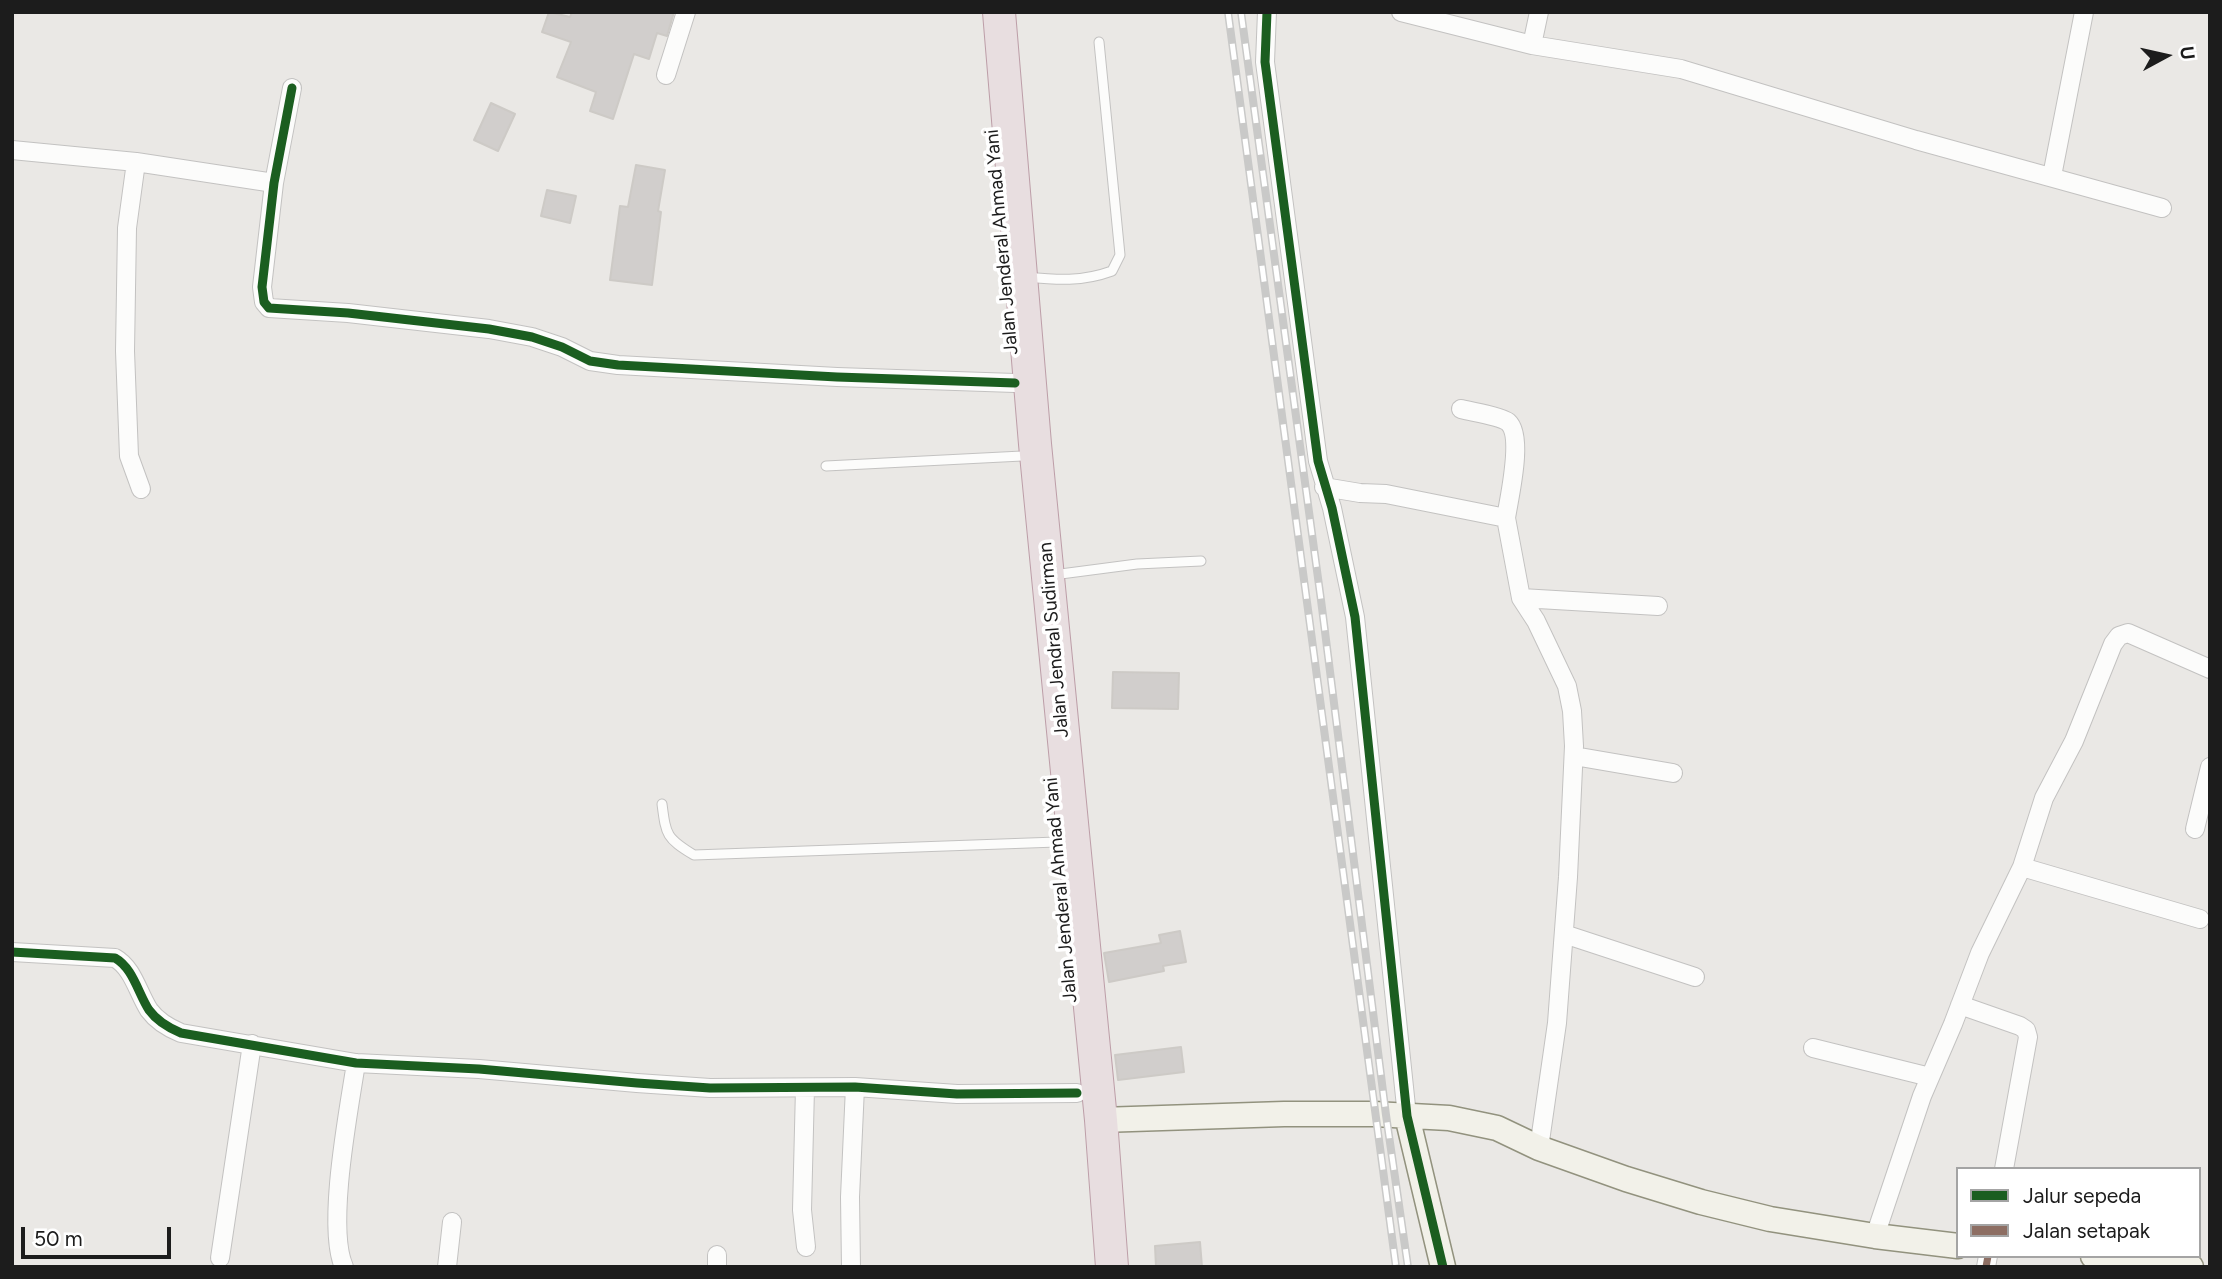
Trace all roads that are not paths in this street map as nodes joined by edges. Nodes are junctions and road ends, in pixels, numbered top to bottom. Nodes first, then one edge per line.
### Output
1 (686, 12) edge
2 (981, 12) edge
3 (999, 12) edge
4 (1267, 12) edge
5 (1401, 12) edge
6 (1539, 12) edge
7 (2084, 12) edge
8 (1099, 42) dead end
9 (1532, 45) junction
10 (666, 75) dead end
11 (292, 88) dead end
12 (12, 150) edge
13 (136, 162) junction
14 (2052, 176) junction
15 (274, 183) junction
16 (2162, 208) dead end
17 (1021, 276) junction
18 (1015, 383) junction
19 (1461, 409) dead end
20 (1022, 456) junction
21 (826, 466) dead end
22 (1324, 487) junction
23 (141, 489) dead end
24 (1506, 518) junction
25 (1201, 561) dead end
26 (1048, 576) junction
27 (1521, 598) junction
28 (1658, 606) dead end
29 (2210, 669) edge
30 (1574, 756) junction
31 (2210, 767) edge
32 (1673, 773) dead end
33 (2206, 794) edge
34 (662, 804) dead end
35 (2195, 829) dead end
36 (1056, 842) junction
37 (2022, 867) junction
38 (2200, 919) dead end
39 (1564, 934) junction
40 (12, 952) edge
41 (1695, 977) dead end
42 (1960, 1006) junction
43 (252, 1044) junction
44 (1813, 1048) dead end
45 (356, 1063) junction
46 (1930, 1077) junction
47 (855, 1087) junction
48 (805, 1088) junction
49 (1077, 1093) junction
50 (1407, 1116) junction
51 (1101, 1120) junction
52 (1539, 1148) junction
53 (2004, 1167) edge
54 (452, 1222) dead end
55 (1875, 1236) junction
56 (1956, 1246) edge
57 (806, 1247) dead end
58 (220, 1258) dead end
59 (2111, 1258) edge
60 (344, 1267) edge
61 (447, 1267) edge
62 (851, 1267) edge
63 (1090, 1267) edge
64 (1112, 1267) edge
65 (1443, 1267) edge
66 (2191, 1267) edge

1 - 10 street
2 - 18 highway, Jalan Jenderal Ahmad Yani
3 - 17 highway, Jalan Jendral Sudirman
4 - 22 street
5 - 9 street
6 - 9 street
7 - 14 street
8 - 17 lane
9 - 14 street
11 - 15 street
12 - 13 street
13 - 15 street
13 - 23 street
14 - 16 street
15 - 18 street
17 - 26 highway, Jalan Jendral Sudirman
18 - 20 highway, Jalan Jenderal Ahmad Yani
19 - 24 street
20 - 21 lane
20 - 36 highway, Jalan Jenderal Ahmad Yani
22 - 24 street
22 - 50 street
24 - 27 street
25 - 26 lane
26 - 51 highway, Jalan Jendral Sudirman
27 - 28 street
27 - 30 street
29 - 37 street
30 - 32 street
30 - 39 street
31 - 33 street
33 - 35 street
34 - 36 lane
36 - 49 highway, Jalan Jenderal Ahmad Yani
37 - 38 street
37 - 42 street
39 - 41 street
39 - 52 street
40 - 43 street
42 - 46 street
42 - 53 street
43 - 45 street
43 - 58 street
44 - 46 street
45 - 48 street
45 - 60 street
46 - 55 street
47 - 48 street
47 - 49 street
47 - 62 street
48 - 57 street
49 - 63 highway, Jalan Jenderal Ahmad Yani
50 - 51 street
50 - 52 street
50 - 65 street
51 - 64 highway, Jalan Jendral Sudirman
52 - 55 street
54 - 61 street
55 - 56 street
59 - 66 street

